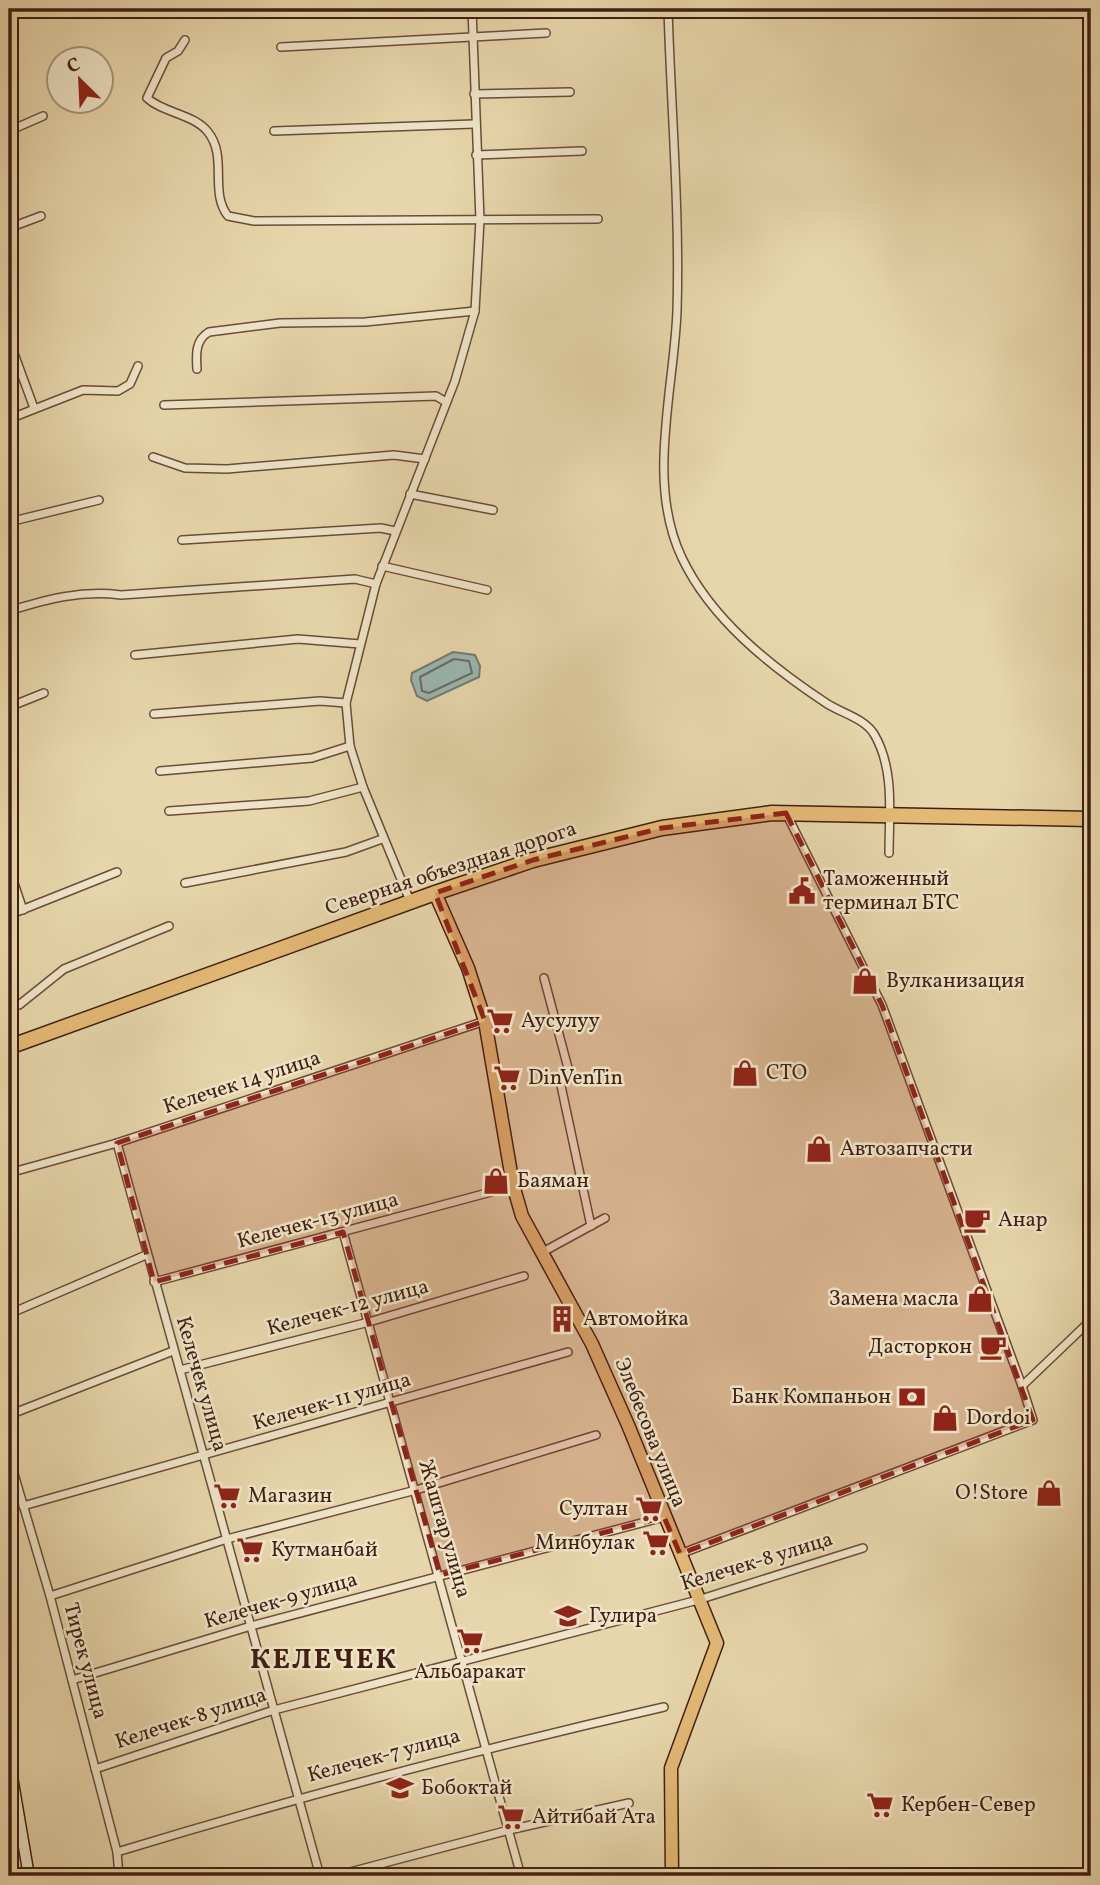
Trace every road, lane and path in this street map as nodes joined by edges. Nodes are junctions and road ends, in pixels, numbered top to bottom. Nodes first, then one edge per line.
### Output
1 (472, 9) edge
2 (668, 9) edge
3 (546, 33) dead end
4 (472, 34) junction
5 (185, 40) dead end
6 (281, 47) dead end
7 (570, 92) dead end
8 (474, 94) junction
9 (43, 116) dead end
10 (474, 124) junction
11 (9, 131) edge
12 (274, 131) dead end
13 (582, 151) dead end
14 (476, 155) junction
15 (41, 216) dead end
16 (598, 219) dead end
17 (480, 220) junction
18 (9, 228) edge
19 (475, 311) junction
20 (9, 340) edge
21 (138, 366) dead end
22 (197, 369) dead end
23 (446, 402) junction
24 (164, 405) dead end
25 (34, 408) junction
26 (9, 419) edge
27 (153, 457) dead end
28 (425, 459) junction
29 (410, 494) junction
30 (99, 500) dead end
31 (493, 510) dead end
32 (9, 522) edge
33 (395, 531) junction
34 (182, 540) dead end
35 (382, 566) junction
36 (376, 584) junction
37 (487, 590) dead end
38 (9, 611) edge
39 (359, 644) junction
40 (135, 655) dead end
41 (44, 693) dead end
42 (346, 703) junction
43 (9, 708) edge
44 (154, 714) dead end
45 (350, 746) junction
46 (160, 771) dead end
47 (363, 787) junction
48 (169, 811) dead end
49 (786, 813) junction
50 (1091, 819) edge
51 (382, 839) junction
52 (889, 853) dead end
53 (9, 868) edge
54 (117, 872) dead end
55 (185, 883) dead end
56 (435, 892) junction
57 (410, 901) junction
58 (23, 910) junction
59 (9, 915) edge
60 (169, 926) dead end
61 (544, 978) dead end
62 (9, 1008) edge
63 (485, 1021) junction
64 (9, 1047) edge
65 (117, 1143) junction
66 (9, 1173) edge
67 (491, 1192) dead end
68 (606, 1218) dead end
69 (591, 1226) junction
70 (342, 1232) junction
71 (541, 1253) junction
72 (146, 1255) junction
73 (524, 1276) dead end
74 (155, 1282) junction
75 (9, 1314) edge
76 (1091, 1320) edge
77 (369, 1322) junction
78 (173, 1351) junction
79 (568, 1352) dead end
80 (180, 1370) junction
81 (1022, 1386) junction
82 (390, 1405) junction
83 (9, 1415) edge
84 (596, 1435) dead end
85 (9, 1457) edge
86 (203, 1457) junction
87 (416, 1490) junction
88 (23, 1506) junction
89 (664, 1517) junction
90 (227, 1539) junction
91 (863, 1548) dead end
92 (680, 1554) junction
93 (440, 1575) junction
94 (50, 1597) junction
95 (698, 1600) junction
96 (251, 1626) junction
97 (462, 1662) junction
98 (72, 1680) junction
99 (664, 1706) dead end
100 (274, 1710) junction
101 (485, 1747) junction
102 (9, 1759) edge
103 (95, 1769) junction
104 (299, 1797) junction
105 (628, 1803) dead end
106 (509, 1830) junction
107 (117, 1852) junction
108 (29, 1876) edge
109 (119, 1876) edge
110 (320, 1876) edge
111 (335, 1876) edge
112 (521, 1876) edge
113 (673, 1876) edge

1 - 4 street
2 - 52 street
3 - 4 street
4 - 6 street
4 - 8 street
5 - 17 street
7 - 8 street
8 - 10 street
9 - 11 street
10 - 12 street
10 - 14 street
13 - 14 street
14 - 17 street
15 - 18 street
16 - 17 street
17 - 19 street
19 - 22 street
19 - 23 street
20 - 25 street
21 - 25 street
23 - 24 street
23 - 28 street
25 - 26 street
27 - 28 street
28 - 29 street
29 - 31 street
29 - 33 street
30 - 32 street
33 - 34 street
33 - 35 street
35 - 36 street
35 - 37 street
36 - 38 street
36 - 39 street
39 - 40 street
39 - 42 street
41 - 43 street
42 - 44 street
42 - 45 street
45 - 46 street
45 - 47 street
47 - 48 street
47 - 51 street
49 - 50 highway, Северная объездная дорога
49 - 56 highway, Северная объездная дорога
49 - 81 street
51 - 55 street
51 - 57 street
53 - 58 street
54 - 58 street
56 - 57 highway, Северная объездная дорога
56 - 63 main road, Элебесова улица
57 - 64 highway, Северная объездная дорога
58 - 59 street
60 - 62 street
61 - 69 street
63 - 65 street, Келечек 14 улица
63 - 71 main road, Элебесова улица
65 - 66 street, Келечек 14 улица
65 - 72 street, Келечек улица
67 - 70 street, Келечек-13 улица
68 - 69 street
69 - 71 street
70 - 74 street, Келечек-13 улица
70 - 77 street, Жаштар улица
71 - 89 main road, Элебесова улица
72 - 74 street, Келечек улица
72 - 75 street
73 - 77 street, Келечек-12 улица
74 - 78 street, Келечек улица
76 - 81 street
77 - 80 street, Келечек-12 улица
77 - 82 street, Жаштар улица
78 - 80 street, Келечек улица
78 - 83 street
79 - 82 street, Келечек-11 улица
80 - 86 street, Келечек улица
81 - 92 street
82 - 86 street, Келечек-11 улица
82 - 87 street, Жаштар улица
84 - 87 street
85 - 88 street, Тирек улица
86 - 88 street, Келечек-11 улица
86 - 90 street, Келечек улица
87 - 90 street
87 - 93 street, Жаштар улица
88 - 94 street, Тирек улица
89 - 92 main road, Элебесова улица
89 - 93 street, Келечек-9 улица
90 - 94 street
90 - 96 street, Келечек улица
91 - 95 street, Келечек-8 улица
92 - 95 main road, Элебесова улица
93 - 96 street, Келечек-9 улица
93 - 97 street, Жаштар улица
94 - 98 street, Тирек улица
95 - 97 street, Келечек-8 улица
95 - 113 main road, Элебесова улица
96 - 98 street, Келечек-9 улица
96 - 100 street, Келечек улица
97 - 100 street, Келечек-8 улица
97 - 101 street, Жаштар улица
98 - 103 street, Тирек улица
99 - 101 street, Келечек-7 улица
100 - 103 street, Келечек-8 улица
100 - 104 street, Келечек улица
101 - 104 street, Келечек-7 улица
101 - 106 street, Жаштар улица
102 - 108 street
103 - 107 street, Тирек улица
104 - 107 street, Келечек-7 улица
104 - 110 street, Келечек улица
105 - 106 street
106 - 111 street
106 - 112 street, Жаштар улица
107 - 109 street, Тирек улица

